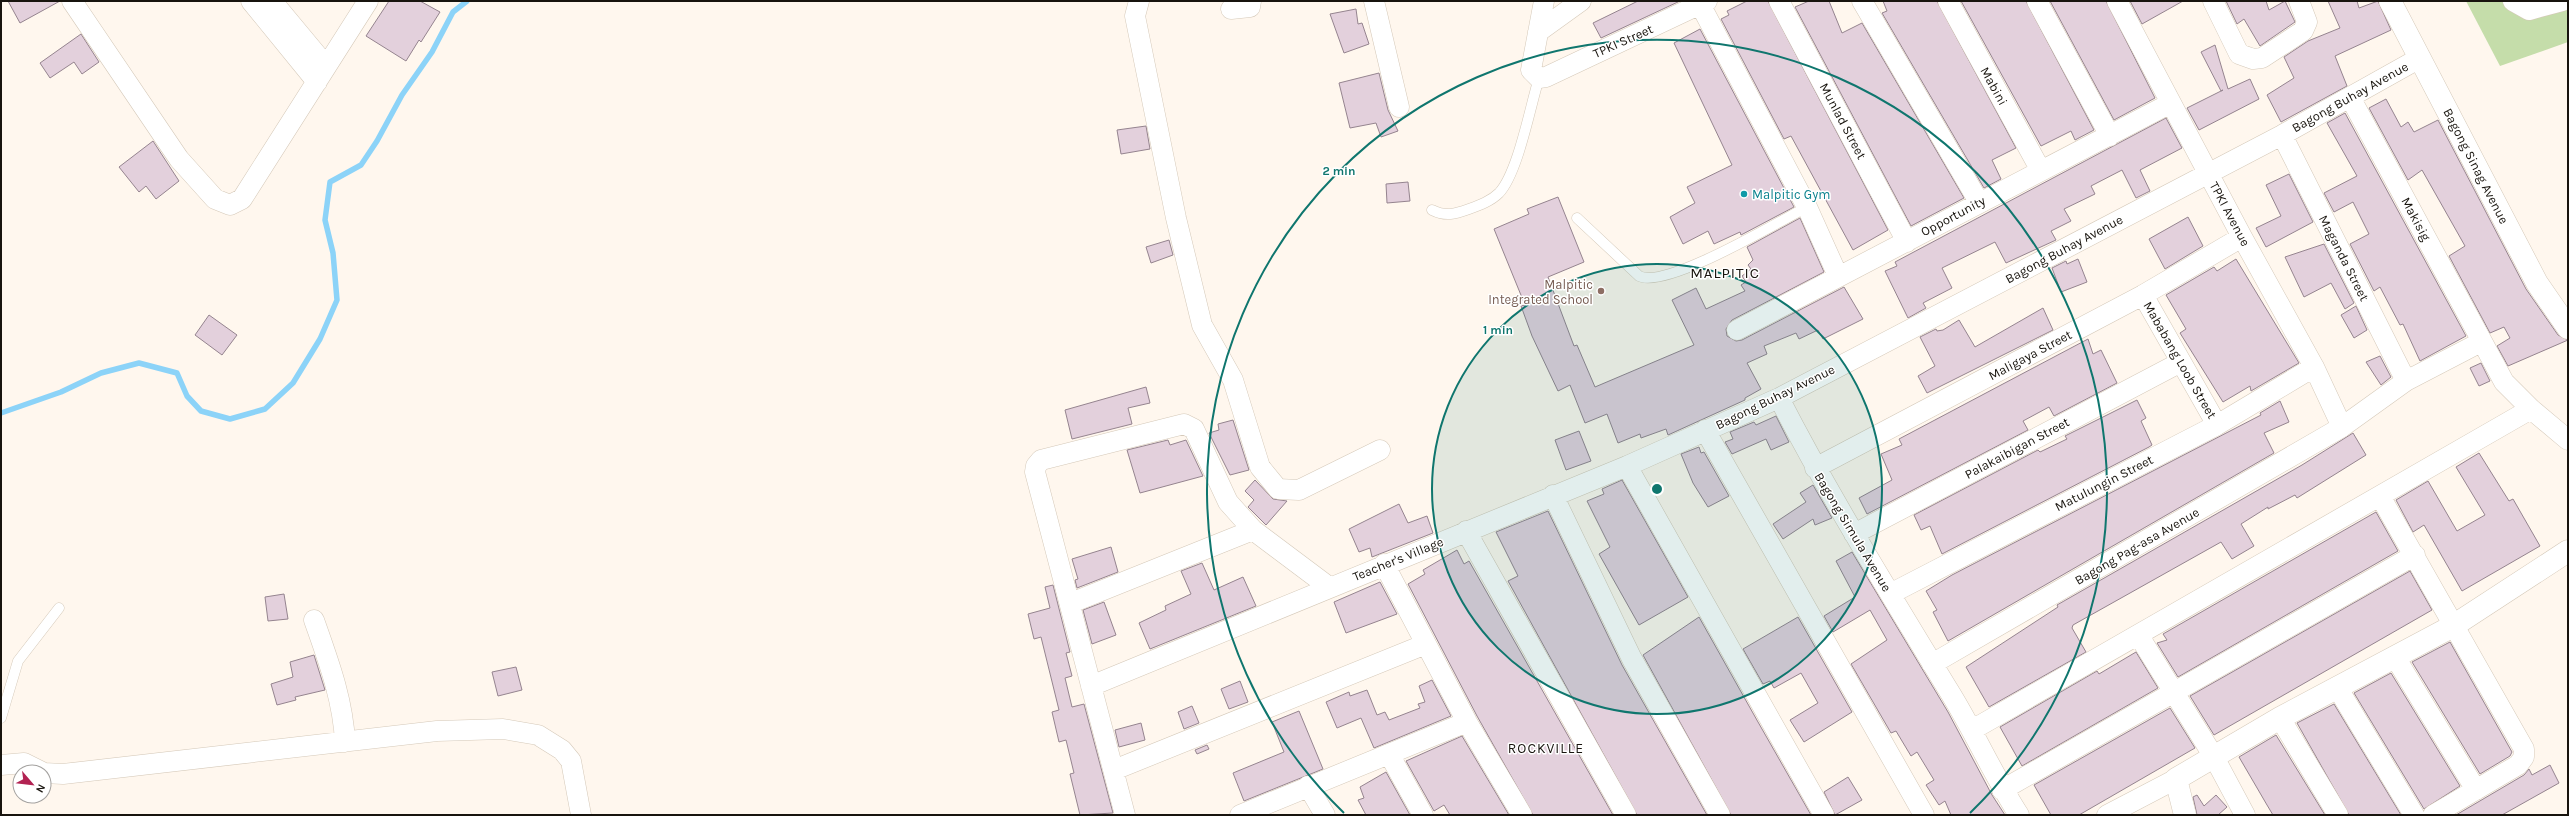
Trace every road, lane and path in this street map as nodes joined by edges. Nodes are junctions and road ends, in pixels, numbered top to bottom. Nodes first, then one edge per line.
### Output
1 (72, 1) edge
2 (251, 1) edge
3 (272, 1) edge
4 (368, 1) edge
5 (1139, 1) edge
6 (1250, 1) edge
7 (1374, 1) edge
8 (1544, 1) edge
9 (1581, 1) edge
10 (1780, 1) edge
11 (1862, 1) edge
12 (1948, 1) edge
13 (2037, 1) edge
14 (2117, 1) edge
15 (2213, 1) edge
16 (2299, 1) edge
17 (2390, 1) edge
18 (2513, 1) edge
19 (2562, 1) edge
20 (1704, 3) edge
21 (1231, 10) dead end
22 (1538, 32) junction
23 (2418, 59) junction
24 (321, 74) junction
25 (1539, 78) junction
26 (2350, 97) junction
27 (2171, 103) junction
28 (1399, 107) dead end
29 (2110, 136) junction
30 (2282, 136) junction
31 (2041, 171) junction
32 (2208, 174) junction
33 (1978, 202) junction
34 (1807, 207) junction
35 (1432, 210) dead end
36 (1577, 218) dead end
37 (2242, 237) junction
38 (1907, 242) junction
39 (1838, 276) junction
40 (2143, 295) junction
41 (2568, 328) edge
42 (1737, 330) dead end
43 (2481, 342) junction
44 (2181, 362) junction
45 (2314, 367) junction
46 (2406, 381) junction
47 (1779, 398) junction
48 (2531, 409) junction
49 (2217, 425) junction
50 (2342, 427) junction
51 (1705, 430) junction
52 (2568, 440) edge
53 (1380, 450) dead end
54 (1627, 466) junction
55 (1815, 468) junction
56 (1553, 495) junction
57 (2380, 496) junction
58 (1253, 530) junction
59 (1466, 531) junction
60 (1854, 534) junction
61 (2568, 551) edge
62 (2415, 555) junction
63 (1384, 564) junction
64 (1329, 587) junction
65 (1890, 594) junction
66 (1071, 603) junction
67 (58, 608) dead end
68 (314, 620) dead end
69 (2453, 626) junction
70 (2139, 636) junction
71 (1426, 644) junction
72 (2395, 657) junction
73 (1932, 664) junction
74 (1091, 686) junction
75 (2338, 688) junction
76 (2174, 694) junction
77 (1, 718) edge
78 (2280, 718) junction
79 (1467, 722) junction
80 (1972, 730) junction
81 (345, 742) junction
82 (1389, 754) junction
83 (2214, 758) junction
84 (12, 764) edge
85 (12, 764) edge
86 (26, 764) edge
87 (1, 765) edge
88 (1114, 770) junction
89 (52, 773) edge
90 (2176, 779) junction
91 (1308, 786) junction
92 (2002, 790) junction
93 (2476, 790) junction
94 (581, 815) edge
95 (1126, 815) edge
96 (1240, 815) edge
97 (1325, 815) edge
98 (1423, 815) edge
99 (1522, 815) edge
100 (1626, 815) edge
101 (1720, 815) edge
102 (1824, 815) edge
103 (1924, 815) edge
104 (2019, 815) edge
105 (2107, 815) edge
106 (2185, 815) edge
107 (2245, 815) edge
108 (2338, 815) edge
109 (2414, 815) edge
110 (2433, 815) edge

1 - 24 street
2 - 24 street
3 - 24 street
4 - 24 street
5 - 53 street
6 - 21 street
7 - 28 street
8 - 22 street
9 - 22 street
10 - 38 street, Munlad Street
11 - 33 street
12 - 31 street, Mabini
13 - 29 street
14 - 27 street, TPKI Avenue
15 - 16 street
17 - 23 street, Bagong Sinag Avenue
18 - 19 street
20 - 25 street, TPKI Street
20 - 34 street
22 - 25 street
23 - 26 street, Bagong Buhay Avenue
23 - 41 street, Bagong Sinag Avenue
25 - 35 lane
26 - 30 street, Bagong Buhay Avenue
26 - 43 street, Makisig
27 - 29 street, Opportunity
27 - 32 street, TPKI Avenue
29 - 31 street, Opportunity
30 - 32 street, Bagong Buhay Avenue
30 - 46 street, Maganda Street
31 - 33 street, Opportunity
32 - 37 street, TPKI Avenue
32 - 47 street, Bagong Buhay Avenue
33 - 38 street, Opportunity
34 - 36 lane
34 - 39 street
37 - 40 street, Maligaya Street
37 - 45 street, TPKI Avenue
38 - 39 street, Opportunity
39 - 42 street, Opportunity
40 - 44 street, Mababang Loob Street
40 - 55 street, Maligaya Street
43 - 46 street, Bagong Pag-asa Avenue
43 - 48 street, Makisig
44 - 49 street, Mababang Loob Street
44 - 60 street, Palakaibigan Street
45 - 49 street, Matulungin Street
45 - 50 street, TPKI Avenue
46 - 50 street, Bagong Pag-asa Avenue
47 - 51 street, Bagong Buhay Avenue
47 - 55 street, Bagong Simula Avenue
48 - 52 street, Makisig
48 - 57 street
49 - 65 street, Matulungin Street
50 - 73 street, Bagong Pag-asa Avenue
51 - 54 street, Teacher's Village
51 - 103 street
54 - 56 street, Teacher's Village
54 - 102 street
55 - 60 street, Bagong Simula Avenue
56 - 59 street, Teacher's Village
56 - 101 street
57 - 62 street
57 - 70 street
58 - 64 street
58 - 66 street
58 - 66 street
59 - 63 street, Teacher's Village
59 - 100 street
60 - 65 street, Bagong Simula Avenue
61 - 69 street
62 - 69 street
62 - 76 street
63 - 64 street, Teacher's Village
63 - 71 street
64 - 74 street, Teacher's Village
65 - 73 street, Bagong Simula Avenue
66 - 74 street
67 - 77 lane
68 - 81 street
69 - 72 street
69 - 93 street
70 - 76 street
70 - 80 street
71 - 79 street
71 - 88 street
72 - 75 street
72 - 93 street
73 - 80 street, Bagong Simula Avenue
74 - 88 street
75 - 78 street
75 - 109 street
76 - 83 street
76 - 92 street
78 - 83 street
78 - 108 street
79 - 82 street
79 - 99 street
80 - 92 street, Bagong Simula Avenue
81 - 89 street
81 - 94 street
82 - 91 street
82 - 98 street
83 - 90 street
83 - 107 street
84 - 86 street
85 - 87 street
88 - 95 street
90 - 105 street
90 - 106 street
91 - 96 street
91 - 97 street
92 - 104 street, Bagong Simula Avenue
93 - 110 street

